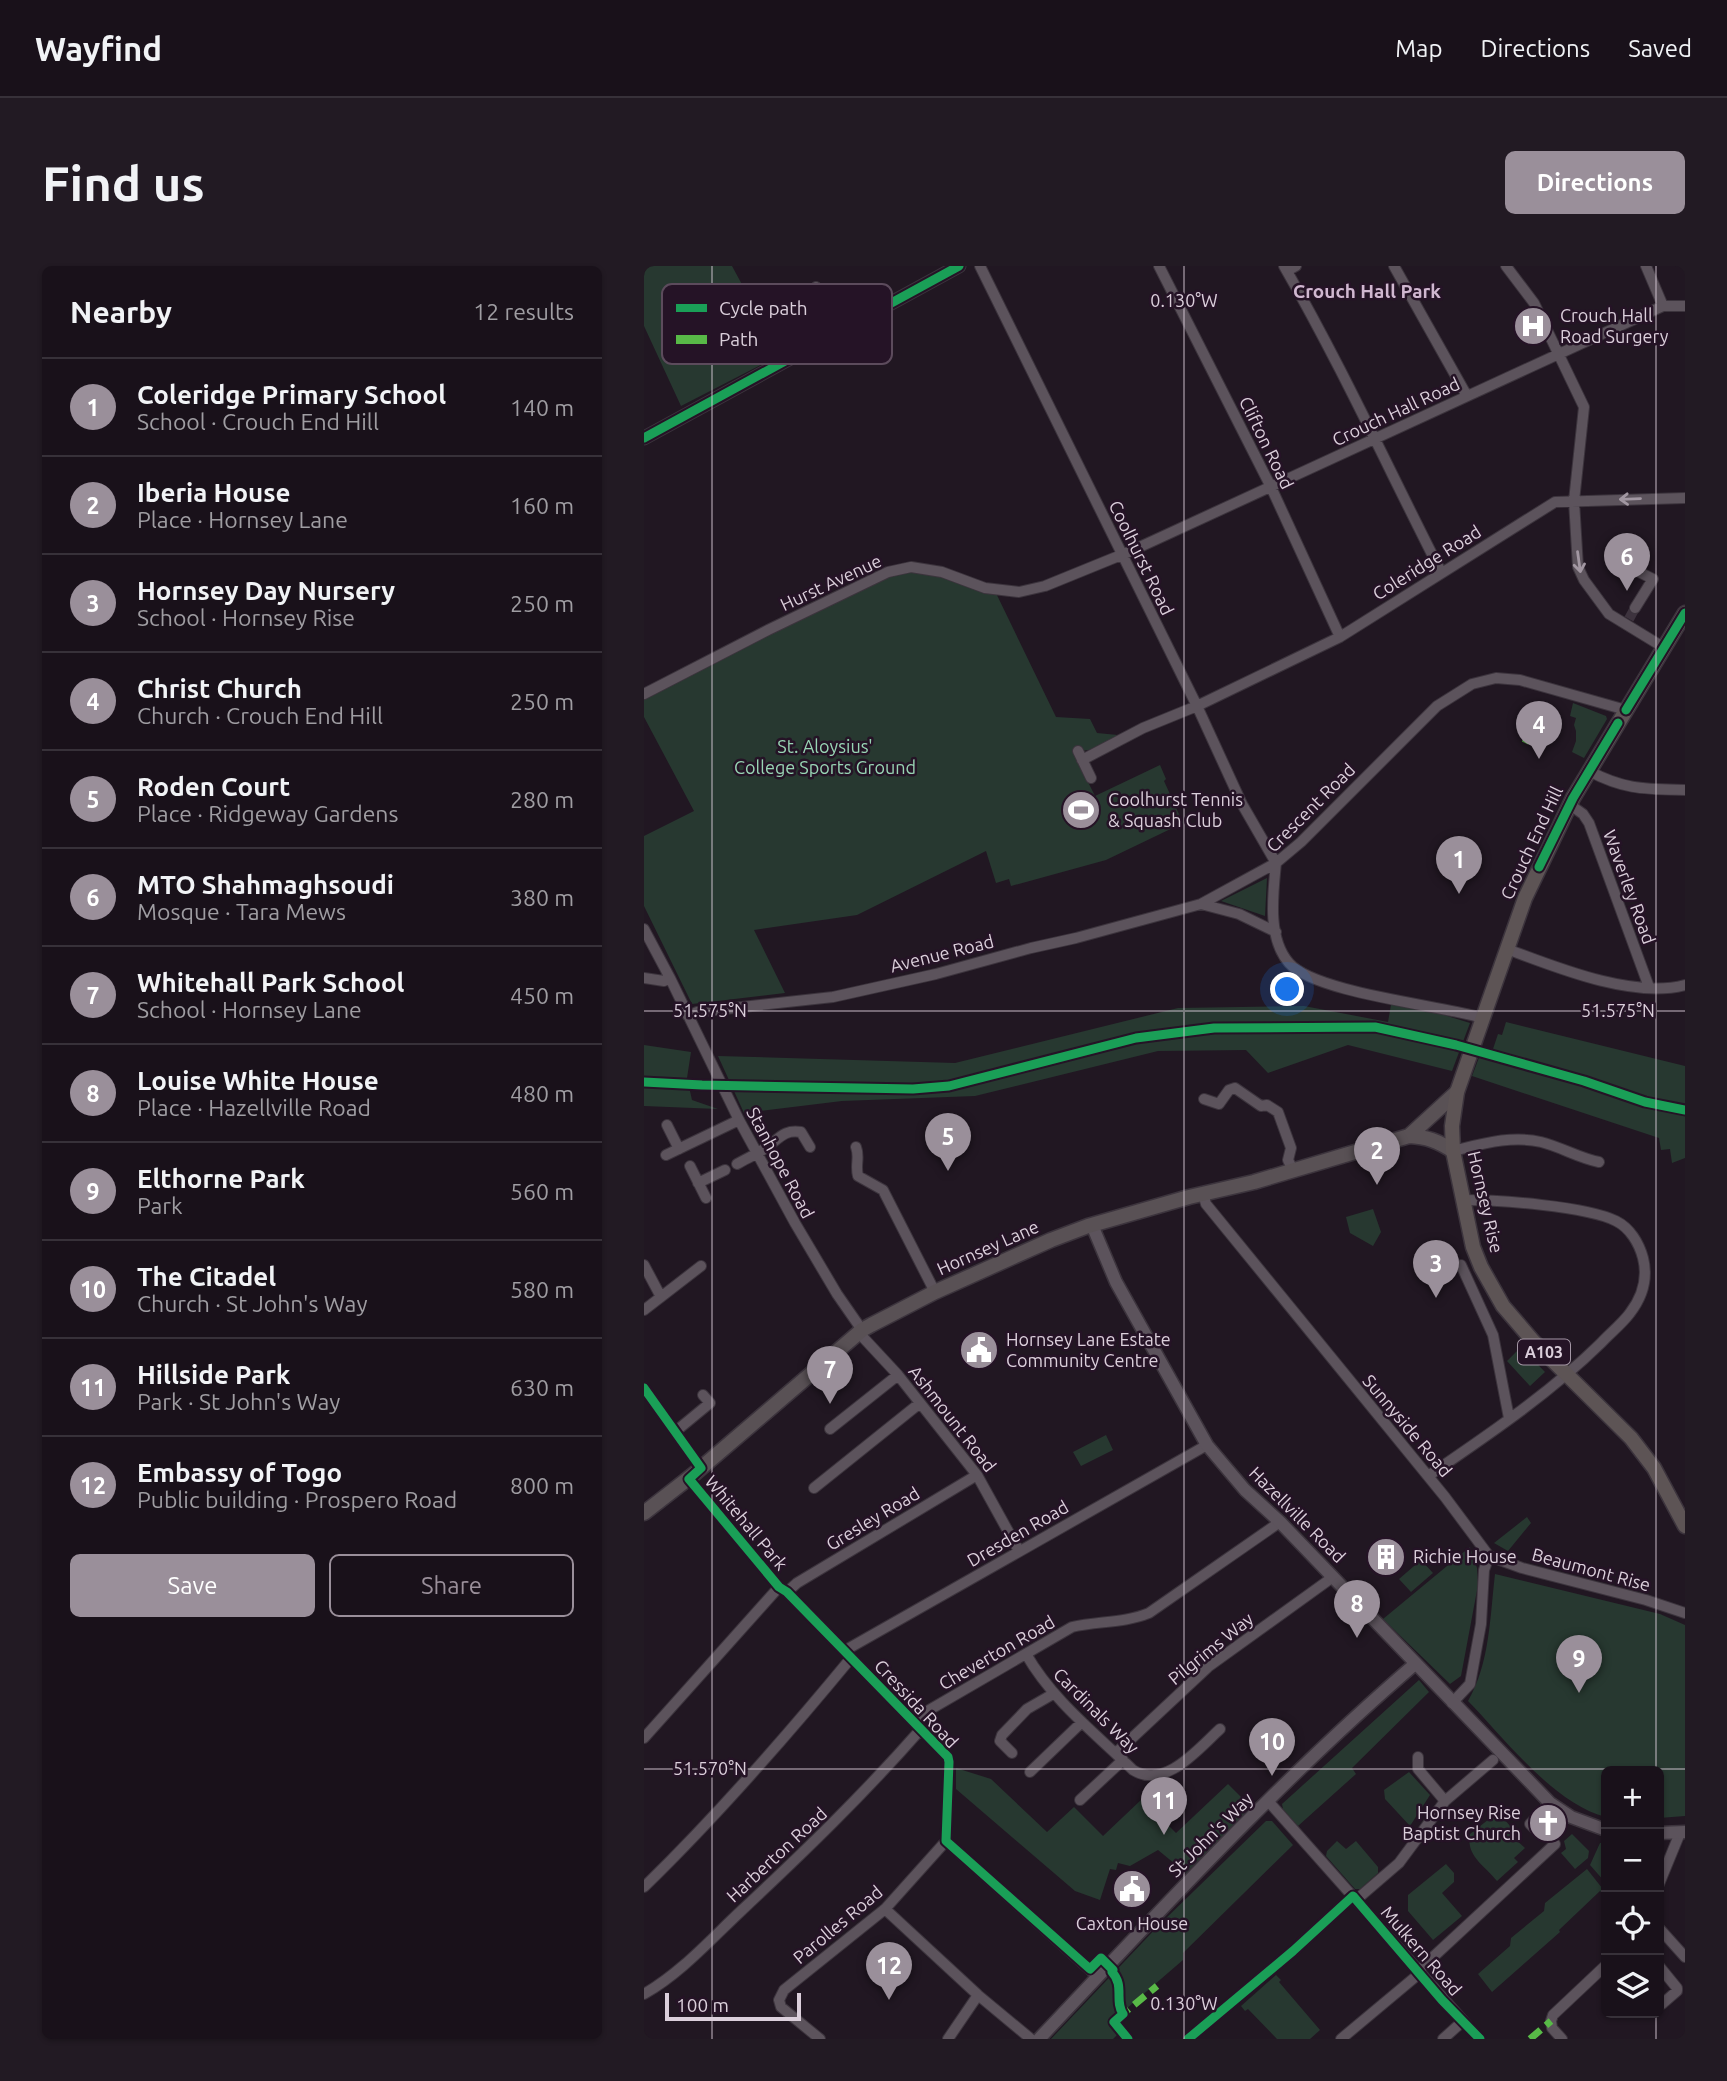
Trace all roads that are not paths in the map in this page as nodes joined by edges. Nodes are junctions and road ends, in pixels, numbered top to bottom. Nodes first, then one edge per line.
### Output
1 (960, 266) edge
2 (980, 266) edge
3 (1159, 266) edge
4 (1394, 266) edge
5 (1506, 266) edge
6 (1646, 266) edge
7 (1289, 268) edge
8 (892, 302) edge
9 (1662, 306) junction
10 (1685, 306) edge
11 (1560, 355) junction
12 (778, 364) edge
13 (1468, 396) junction
14 (644, 438) edge
15 (1373, 439) junction
16 (1270, 487) junction
17 (1685, 498) edge
18 (1574, 501) junction
19 (1121, 553) junction
20 (1441, 572) junction
21 (1639, 572) dead end
22 (1635, 608) tunnel mouth
23 (1685, 613) edge
24 (1339, 637) junction
25 (1663, 647) junction
26 (644, 694) edge
27 (1197, 706) junction
28 (1626, 710) junction
29 (1589, 771) junction
30 (1091, 778) dead end
31 (1685, 790) edge
32 (1570, 804) junction
33 (1276, 863) junction
34 (1201, 904) junction
35 (644, 929) edge
36 (1276, 932) junction
37 (1507, 949) junction
38 (644, 978) edge
39 (670, 978) junction
40 (1685, 985) edge
41 (1649, 987) junction
42 (688, 1016) junction
43 (1475, 1016) dead end
44 (1457, 1092) junction
45 (1204, 1099) dead end
46 (1454, 1107) junction
47 (1430, 1117) junction
48 (739, 1120) junction
49 (667, 1125) dead end
50 (1409, 1136) junction
51 (810, 1147) dead end
52 (856, 1147) dead end
53 (679, 1149) junction
54 (1453, 1152) junction
55 (757, 1153) junction
56 (666, 1155) dead end
57 (1599, 1162) dead end
58 (737, 1164) dead end
59 (690, 1166) dead end
60 (725, 1170) dead end
61 (1293, 1170) junction
62 (698, 1183) junction
63 (1203, 1194) junction
64 (706, 1198) dead end
65 (1463, 1200) junction
66 (1092, 1225) junction
67 (644, 1265) edge
68 (1461, 1265) dead end
69 (701, 1266) dead end
70 (935, 1292) junction
71 (661, 1297) junction
72 (644, 1310) edge
73 (860, 1332) junction
74 (898, 1375) junction
75 (1567, 1375) junction
76 (644, 1388) edge
77 (703, 1395) dead end
78 (920, 1403) junction
79 (1509, 1418) junction
80 (830, 1429) dead end
81 (676, 1431) junction
82 (1207, 1445) junction
83 (701, 1468) junction
84 (978, 1475) junction
85 (1428, 1476) junction
86 (689, 1479) junction
87 (814, 1488) dead end
88 (644, 1513) edge
89 (1280, 1522) junction
90 (1685, 1526) edge
91 (1019, 1551) junction
92 (1489, 1556) junction
93 (1333, 1577) junction
94 (783, 1589) junction
95 (1685, 1613) edge
96 (1026, 1654) junction
97 (848, 1655) junction
98 (1415, 1664) junction
99 (1053, 1694) junction
100 (1452, 1703) junction
101 (912, 1720) junction
102 (1082, 1721) junction
103 (921, 1729) junction
104 (1220, 1729) dead end
105 (644, 1738) edge
106 (1012, 1753) dead end
107 (1120, 1757) junction
108 (1418, 1757) dead end
109 (1493, 1760) dead end
110 (1030, 1772) dead end
111 (1080, 1800) dead end
112 (1445, 1801) junction
113 (1269, 1802) junction
114 (1550, 1803) junction
115 (1601, 1827) edge
116 (1539, 1833) dead end
117 (1664, 1833) edge
118 (1683, 1833) edge
119 (946, 1841) junction
120 (1555, 1844) dead end
121 (1664, 1873) edge
122 (644, 1887) edge
123 (1355, 1898) junction
124 (885, 1909) junction
125 (1664, 1934) edge
126 (1685, 1957) edge
127 (1601, 1970) edge
128 (1419, 1972) junction
129 (1664, 1972) edge
130 (1098, 1977) junction
131 (644, 1994) edge
132 (978, 1995) junction
133 (1664, 2002) edge
134 (820, 2039) edge
135 (948, 2039) edge
136 (1031, 2039) edge
137 (1039, 2039) edge
138 (1188, 2039) edge
139 (1341, 2039) edge
140 (1443, 2039) edge
141 (1562, 2039) edge

1 - 8 street
2 - 19 street, Coolhurst Road
3 - 16 street, Clifton Road
4 - 13 street
5 - 11 street
6 - 9 street
7 - 15 street
9 - 10 street, Crouch Hall Road
9 - 11 street, Crouch Hall Road
11 - 13 street, Crouch Hall Road
11 - 18 street
12 - 14 street
13 - 15 street, Crouch Hall Road
15 - 16 street, Crouch Hall Road
15 - 20 street
16 - 19 street, Crouch Hall Road
16 - 24 street, Clifton Road
17 -> 18 street, Coleridge Road
18 - 20 street, Coleridge Road
18 -> 25 street
19 - 26 street, Hurst Avenue
19 - 27 street, Coolhurst Road
20 - 24 street, Coleridge Road
21 - 22 street
23 - 25 main road, Crouch End Hill / A103
24 - 27 street, Coleridge Road
25 - 28 main road, Crouch End Hill / A103
27 - 30 street, Coleridge Road
27 - 33 street, Coolhurst Road
28 - 29 main road, Crouch End Hill / A103
28 - 33 street, Crescent Road
29 - 31 street
29 - 32 main road, Crouch End Hill / A103
32 - 37 main road, Crouch End Hill / A103
32 - 41 street, Waverley Road
33 - 34 street, Avenue Road
33 - 36 street, Crescent Road
34 - 36 street, Avenue Road
34 - 42 street, Avenue Road
35 - 39 street, Stanhope Road
36 - 43 street, Crescent Road
37 - 41 street
37 - 44 main road, Crouch End Hill / A103
38 - 39 street
39 - 42 street, Stanhope Road
40 - 41 street
42 - 48 street, Stanhope Road
44 - 46 main road, Crouch End Hill / A103
44 - 47 main road, Hornsey Lane
45 - 61 street
46 - 47 main road, Hornsey Lane
46 - 54 main road, Hornsey Rise / A103
47 - 50 main road, Hornsey Lane
48 - 53 street
48 - 55 street, Stanhope Road
49 - 53 street
50 - 54 main road
50 - 61 main road, Hornsey Lane
51 - 55 street
52 - 70 street
53 - 56 street
54 - 57 street
54 - 65 main road, Hornsey Rise / A103
55 - 58 street
55 - 73 street, Stanhope Road
59 - 62 street
60 - 62 street
61 - 63 main road, Hornsey Lane
62 - 64 street
63 - 66 main road, Hornsey Lane
63 - 85 street, Sunnyside Road
65 - 75 main road, Hornsey Rise / A103
65 - 75 street
66 - 70 main road, Hornsey Lane
66 - 82 street, Hazellville Road
67 - 71 street
68 - 79 street
69 - 71 street
70 - 73 main road, Hornsey Lane
71 - 72 street
73 - 74 street, Ashmount Road
73 - 83 main road, Hornsey Lane
74 - 78 street, Ashmount Road
74 - 80 street
75 - 79 street
75 - 90 main road, Hornsey Rise / A103
76 - 81 street
77 - 81 street
78 - 84 street, Ashmount Road
78 - 87 street
79 - 85 street
81 - 83 street
82 - 89 street, Hazellville Road
82 - 91 street, Dresden Road
83 - 86 main road, Hornsey Lane
84 - 91 street, Ashmount Road
84 - 94 street, Gresley Road
85 - 92 street, Sunnyside Road
86 - 88 main road, Hornsey Lane
86 - 94 street, Whitehall Park
89 - 93 street, Hazellville Road
89 - 96 street, Cheverton Road
91 - 97 street, Dresden Road
92 - 95 street, Beaumont Rise
92 - 100 street
93 - 98 street, Hazellville Road
93 - 107 street, Pilgrims Way
94 - 97 street, Cressida Road
94 - 105 street, Whitehall Park
96 - 99 street, Cardinals Way
96 - 101 street, Cheverton Road
97 - 101 street, Cressida Road
97 - 122 street
98 - 100 street, Hazellville Road
98 - 113 street, St John's Way
99 - 102 street, Cardinals Way
99 - 106 street
100 - 114 street, Hazellville Road
101 - 103 street, Cressida Road
102 - 107 street, Cardinals Way
102 - 110 street
103 - 119 street, Cressida Road
103 - 131 street, Harberton Road
104 - 107 street, Cardinals Way
107 - 111 street, Pilgrims Way
108 - 112 street
109 - 112 street
112 - 123 street
113 - 123 street, Mulkern Road
113 - 130 street, St John's Way
114 - 115 street, Hazellville Road
114 - 116 street
117 - 118 street
118 - 121 street
119 - 124 street, Parolles Road
119 - 130 street
120 - 128 street
123 - 128 street, Mulkern Road
123 - 138 street
124 - 132 street
124 - 134 street, Parolles Road
125 - 126 street
127 - 141 street
128 - 139 street
128 - 140 street, Mulkern Road
129 - 133 street
130 - 137 street, St John's Way
132 - 135 street
132 - 136 street

